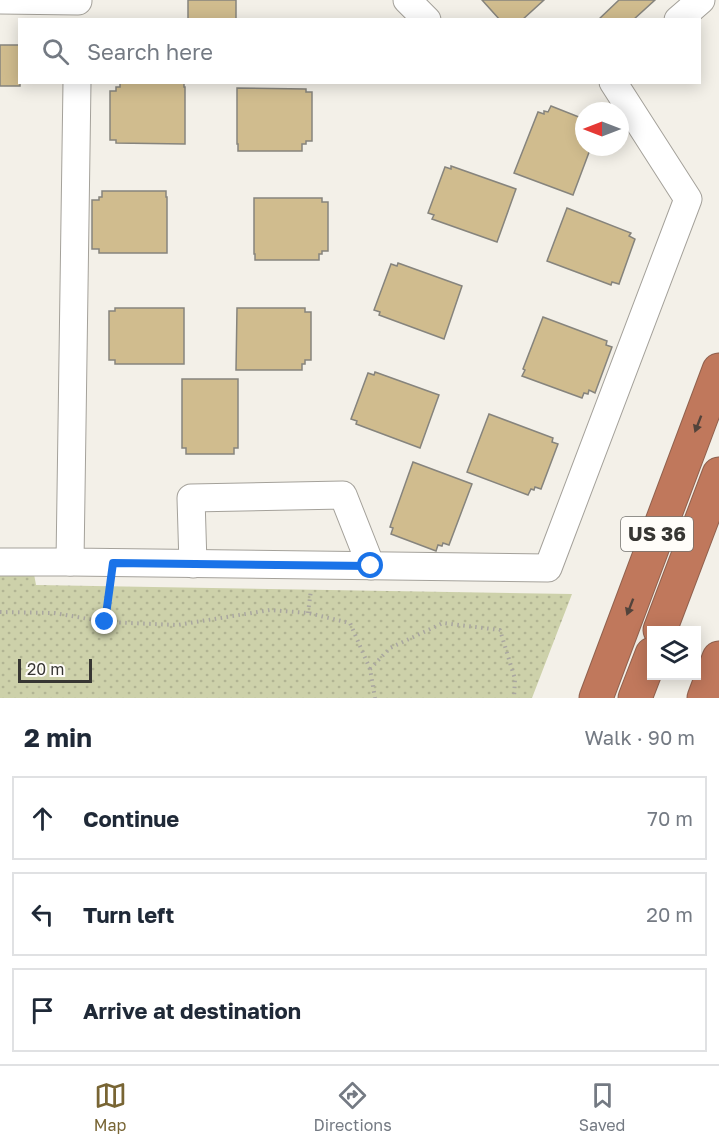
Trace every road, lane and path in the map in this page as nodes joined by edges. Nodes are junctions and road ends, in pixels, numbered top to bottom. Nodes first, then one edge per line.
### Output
1 (0, 0) edge
2 (78, 0) edge
3 (406, 0) edge
4 (701, 0) edge
5 (78, 18) edge
6 (424, 18) edge
7 (680, 18) edge
8 (77, 84) edge
9 (614, 84) edge
10 (719, 370) edge
11 (719, 474) edge
12 (0, 562) edge
13 (70, 562) junction
14 (113, 563) junction
15 (193, 564) junction
16 (371, 566) junction
17 (0, 612) edge
18 (105, 622) junction
19 (662, 626) edge
20 (719, 658) edge
21 (647, 665) edge
22 (370, 669) junction
23 (375, 698) edge
24 (514, 698) edge
25 (596, 698) edge
26 (635, 698) edge
27 (704, 698) edge

1 - 2 street
2 - 5 street
3 - 6 street
4 - 7 street
8 - 13 street
9 - 16 street
10 -> 25 highway, US 36
11 - 19 highway
12 - 13 street
13 - 14 street
14 - 15 street
14 - 18 path
15 - 16 street
15 - 16 street
17 - 18 path
18 - 22 path
20 - 27 highway
21 - 26 highway
22 - 23 path
22 - 24 path

